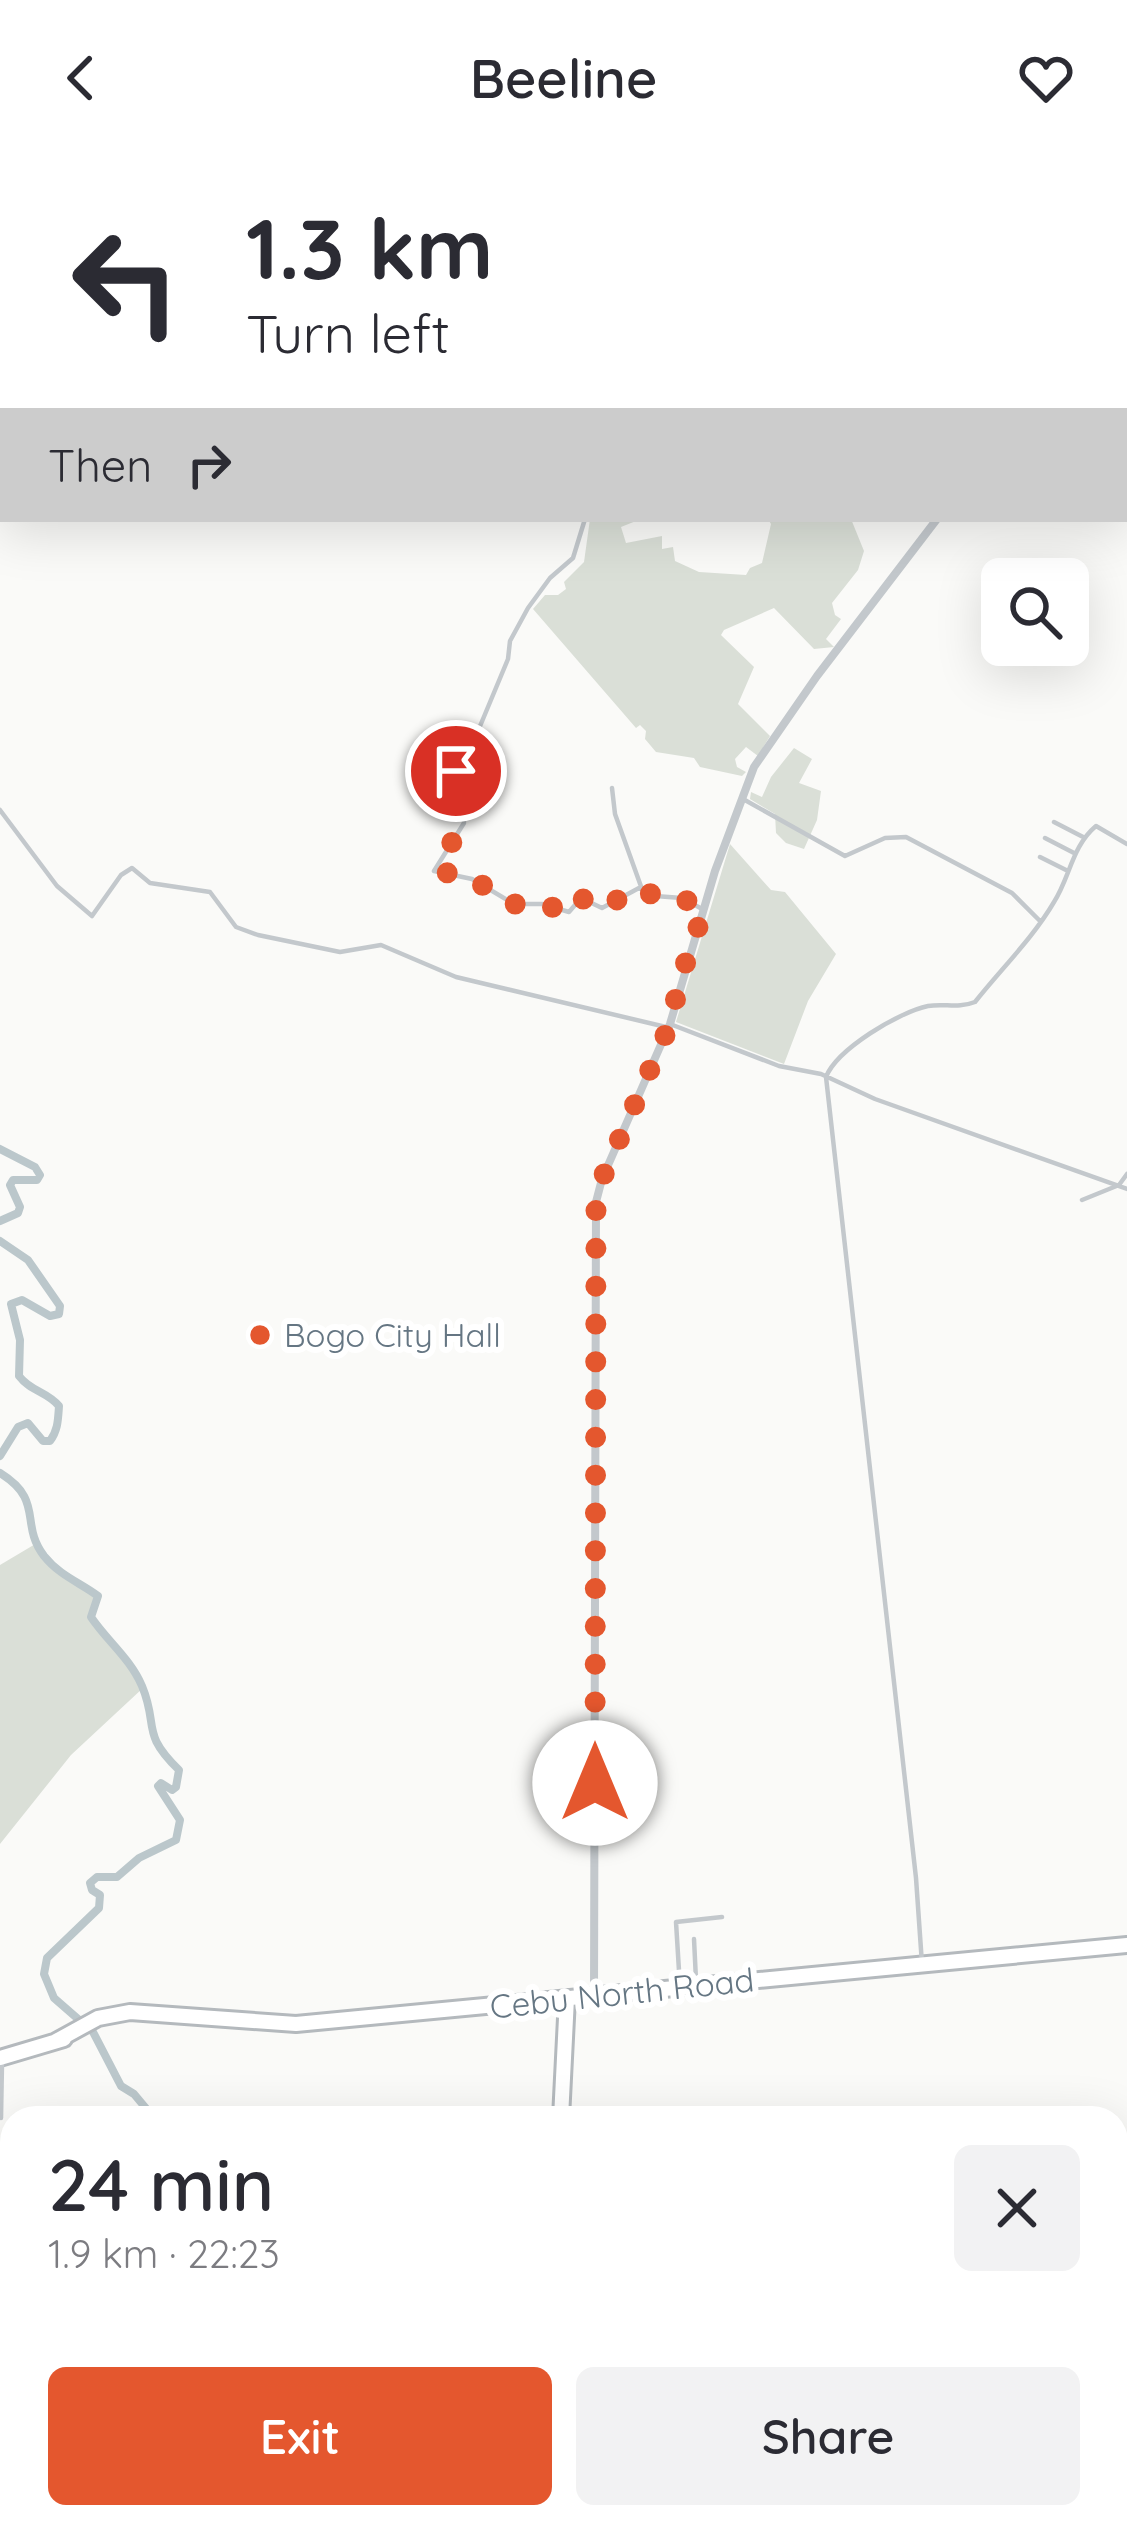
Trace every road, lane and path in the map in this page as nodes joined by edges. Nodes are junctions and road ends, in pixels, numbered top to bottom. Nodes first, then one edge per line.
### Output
1 (584, 522) edge
2 (935, 522) edge
3 (612, 788) dead end
4 (743, 798) junction
5 (0, 811) edge
6 (1054, 821) dead end
7 (1045, 838) dead end
8 (1085, 838) junction
9 (1127, 844) edge
10 (1074, 853) junction
11 (1040, 857) dead end
12 (1068, 871) junction
13 (643, 892) junction
14 (704, 910) junction
15 (1037, 918) junction
16 (669, 1026) junction
17 (826, 1077) junction
18 (1127, 1174) edge
19 (1119, 1186) junction
20 (1127, 1189) edge
21 (1082, 1200) dead end
22 (722, 1917) dead end
23 (694, 1939) dead end
24 (1127, 1945) edge
25 (922, 1964) junction
26 (688, 1986) junction
27 (594, 1996) junction
28 (567, 1998) junction
29 (1, 2058) edge
30 (2, 2106) edge
31 (562, 2106) edge

1 - 13 street
2 - 4 street
3 - 13 street
4 - 14 street
4 - 15 street
5 - 16 street
6 - 8 street
7 - 10 street
8 - 9 street
8 - 10 street
10 - 12 street
11 - 12 street
12 - 15 street
13 - 14 street
14 - 16 street
15 - 17 street
16 - 17 street
16 - 27 street
17 - 19 street
17 - 25 street
18 - 19 street
19 - 20 street
19 - 21 street
22 - 26 street
23 - 26 street
24 - 25 highway, Cebu North Road
25 - 26 highway, Cebu North Road
26 - 27 highway, Cebu North Road
27 - 28 highway, Cebu North Road
28 - 29 highway, Cebu North Road
28 - 31 highway
29 - 30 street

